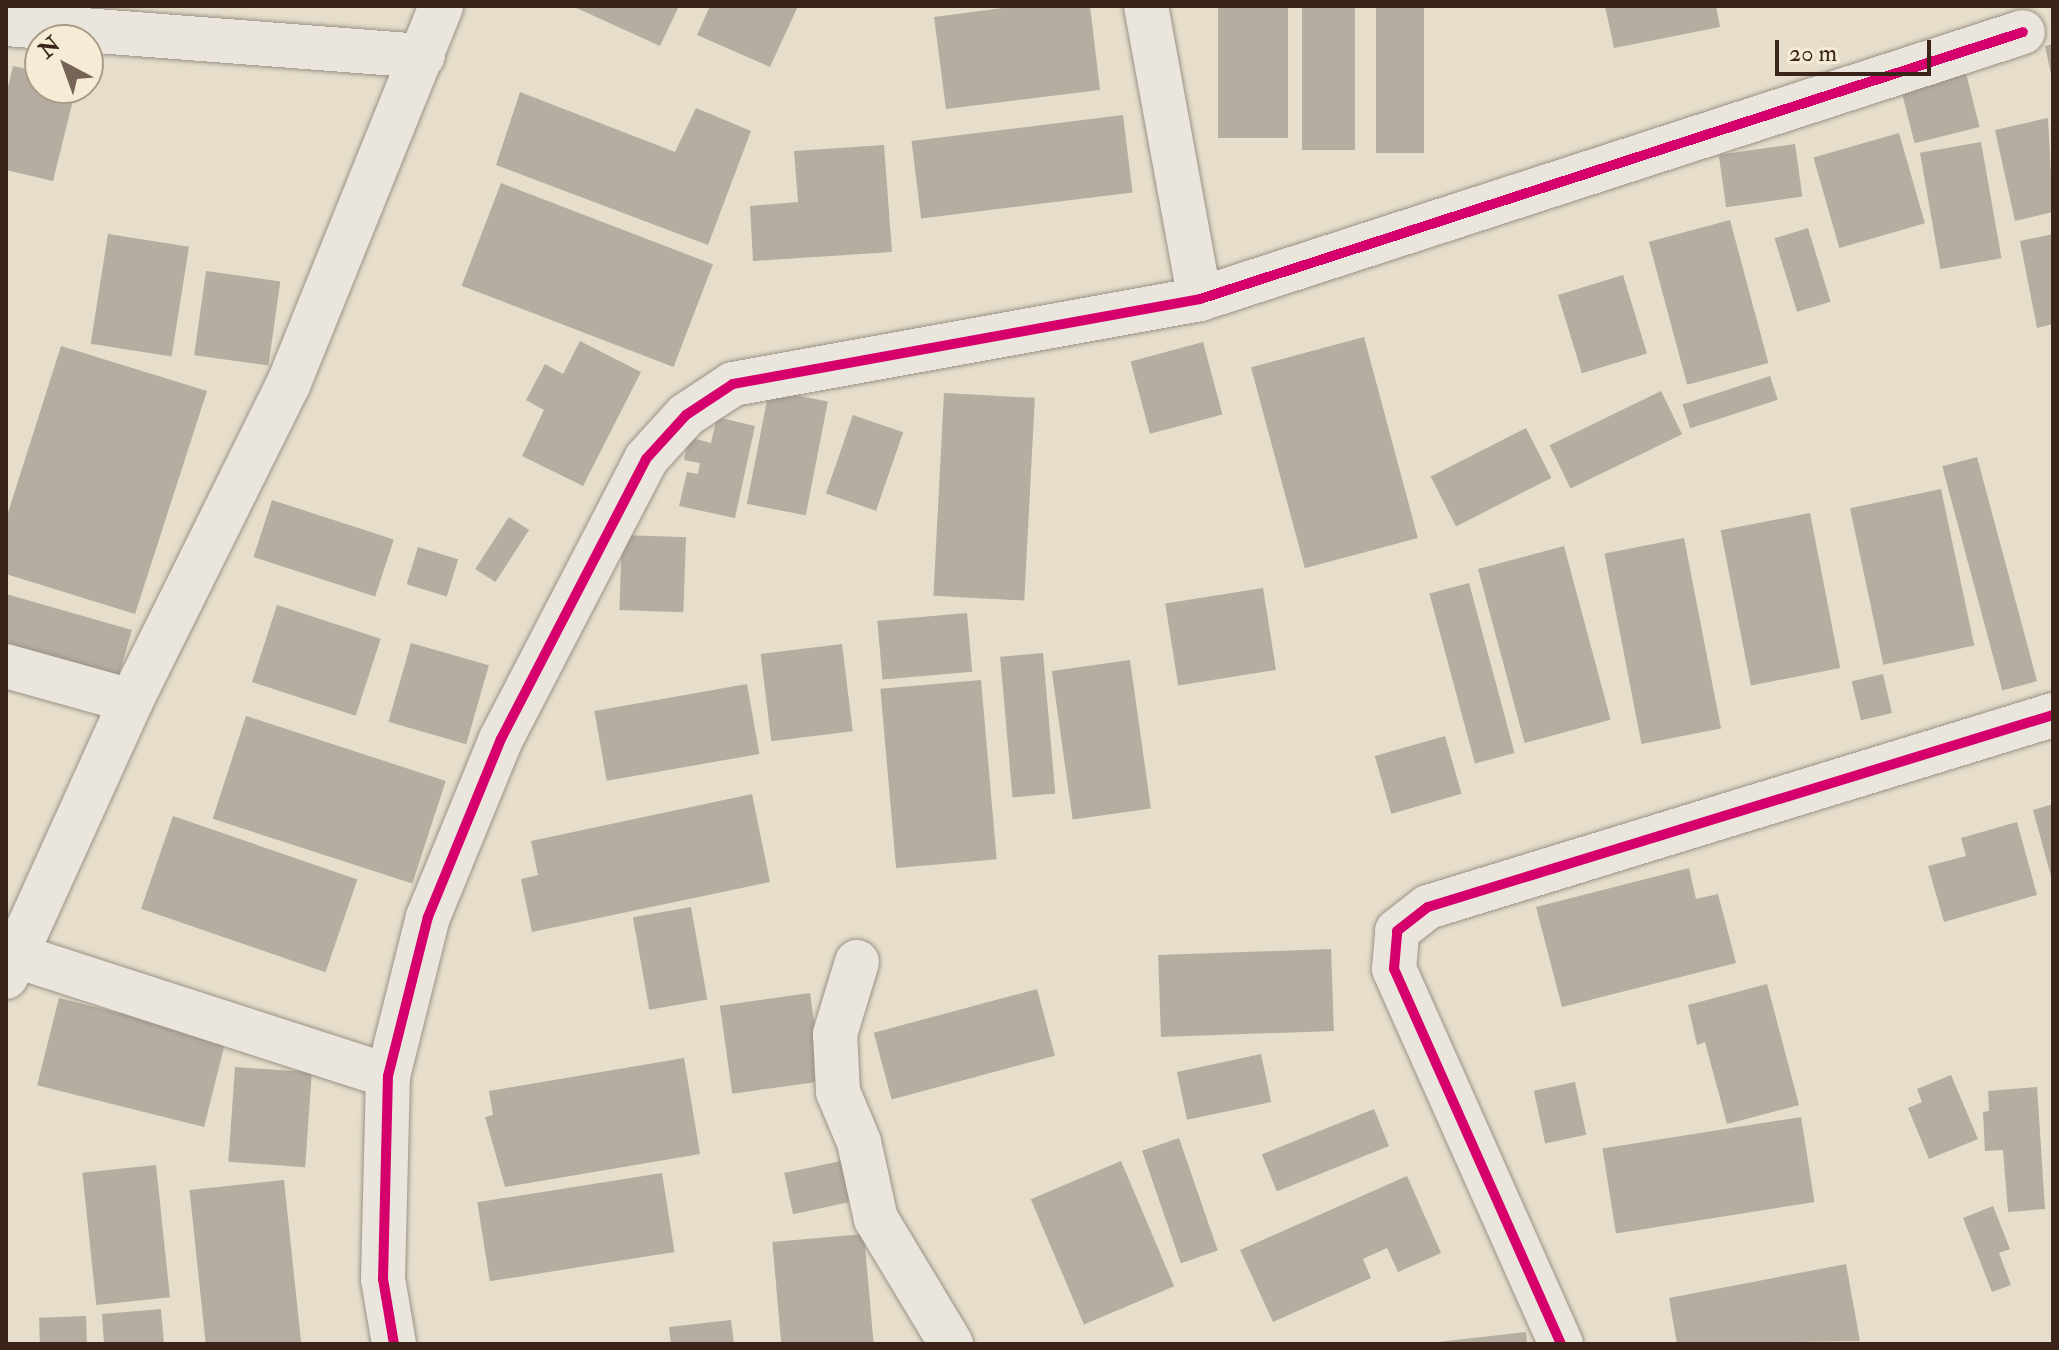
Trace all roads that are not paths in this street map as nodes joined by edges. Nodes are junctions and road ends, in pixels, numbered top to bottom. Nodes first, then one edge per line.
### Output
1 (441, 6) edge
2 (1146, 6) edge
3 (6, 24) edge
4 (2023, 32) dead end
5 (423, 56) junction
6 (1200, 299) junction
7 (6, 666) edge
8 (131, 701) junction
9 (2053, 715) edge
10 (857, 962) dead end
11 (12, 966) edge
12 (388, 1076) junction
13 (394, 1344) edge
14 (951, 1344) edge
15 (1561, 1344) edge

1 - 5 street
2 - 6 street
3 - 5 street
4 - 6 street
5 - 8 street
6 - 12 street
7 - 8 street
8 - 11 street
9 - 15 street
10 - 14 street
11 - 12 street
12 - 13 street

